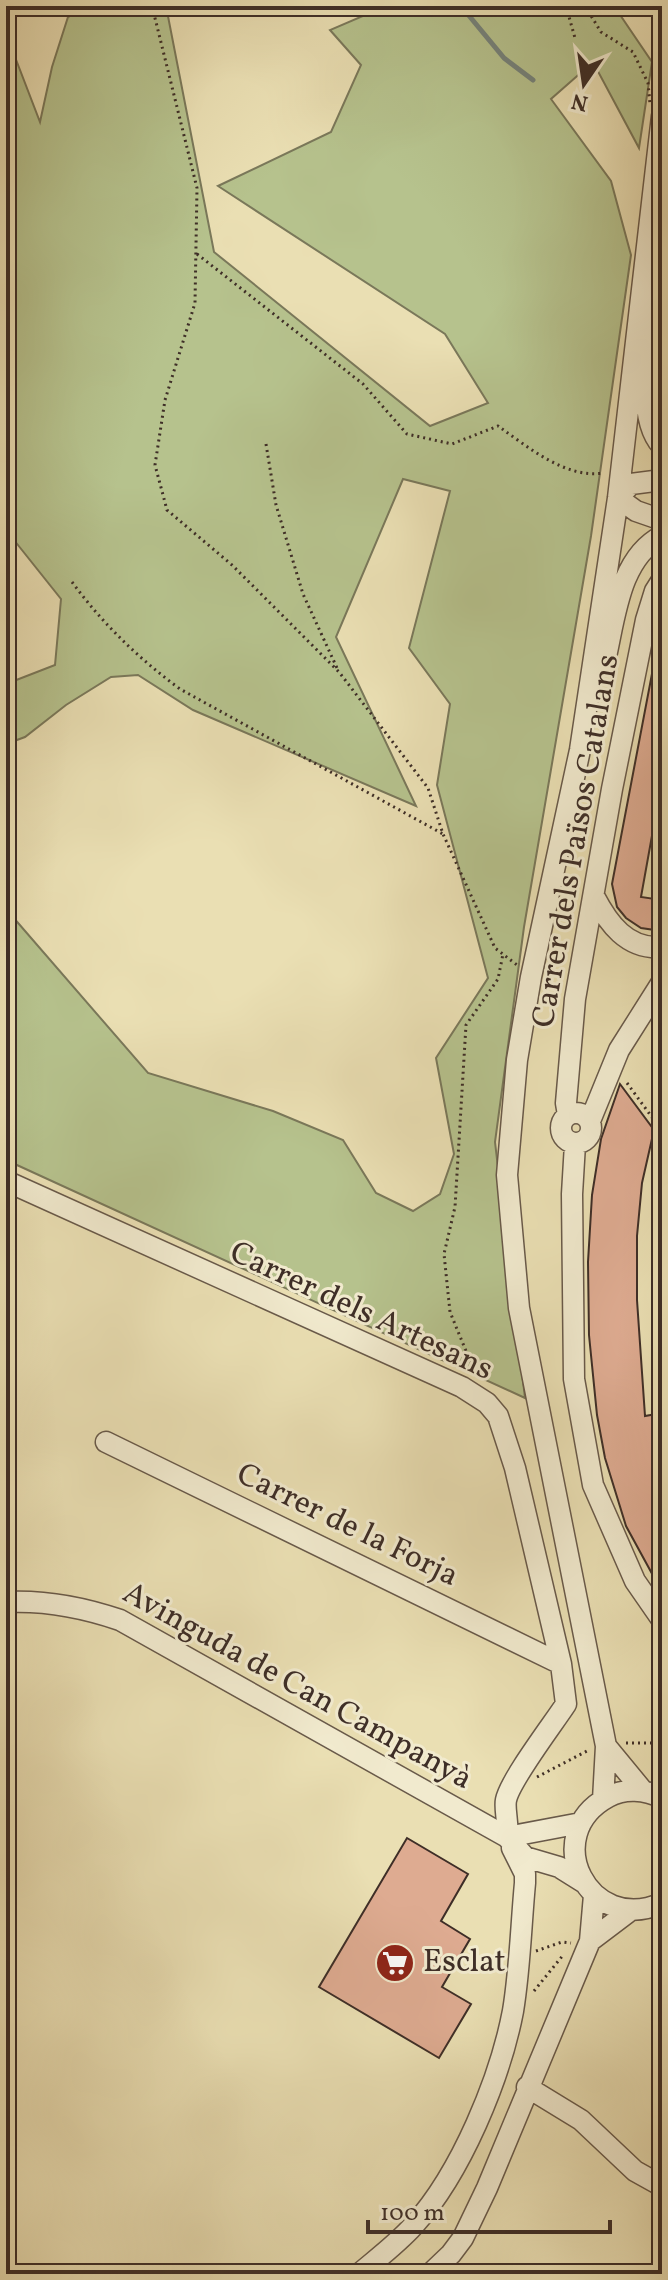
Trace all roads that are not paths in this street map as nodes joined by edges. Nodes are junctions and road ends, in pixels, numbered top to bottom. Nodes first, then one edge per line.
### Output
1 (656, 113) edge
2 (646, 255) junction
3 (662, 446) edge
4 (662, 480) edge
5 (618, 498) junction
6 (662, 520) edge
7 (662, 536) edge
8 (662, 580) edge
9 (580, 750) junction
10 (594, 896) junction
11 (662, 947) edge
12 (662, 982) edge
13 (568, 1115) junction
14 (590, 1121) junction
15 (575, 1144) junction
16 (6, 1181) edge
17 (106, 1442) dead end
18 (6, 1602) edge
19 (662, 1620) edge
20 (561, 1664) junction
21 (606, 1746) junction
22 (652, 1794) edge
23 (603, 1800) junction
24 (581, 1823) junction
25 (507, 1837) junction
26 (588, 1888) junction
27 (662, 1903) edge
28 (631, 1910) junction
29 (590, 1941) junction
30 (527, 2087) junction
31 (662, 2186) edge
32 (359, 2274) edge
33 (430, 2274) edge

1 - 2 street
2 - 3 street
2 - 5 street
4 - 5 street
5 - 6 street
5 - 9 street
7 - 9 street
8 - 10 street, Carrer dels Països Catalans
9 - 21 street
10 - 11 street
10 - 13 street, Carrer dels Països Catalans
12 - 14 street
13 - 14 street
13 - 15 street
14 - 15 street
15 - 19 street
16 - 20 street, Carrer dels Artesans
17 - 20 street, Carrer de la Forja
18 - 25 street, Avinguda de Can Campanyà
20 - 25 street, Carrer dels Artesans
21 - 22 street
21 - 23 street
22 - 23 street
23 - 24 street
24 - 25 street
24 - 26 street
25 - 26 street, Avinguda de Can Campanyà
25 - 32 street
26 - 28 street, Avinguda de Can Campanyà
26 - 29 street
27 - 28 street
28 - 29 street
29 - 30 street
30 - 31 street
30 - 33 street

